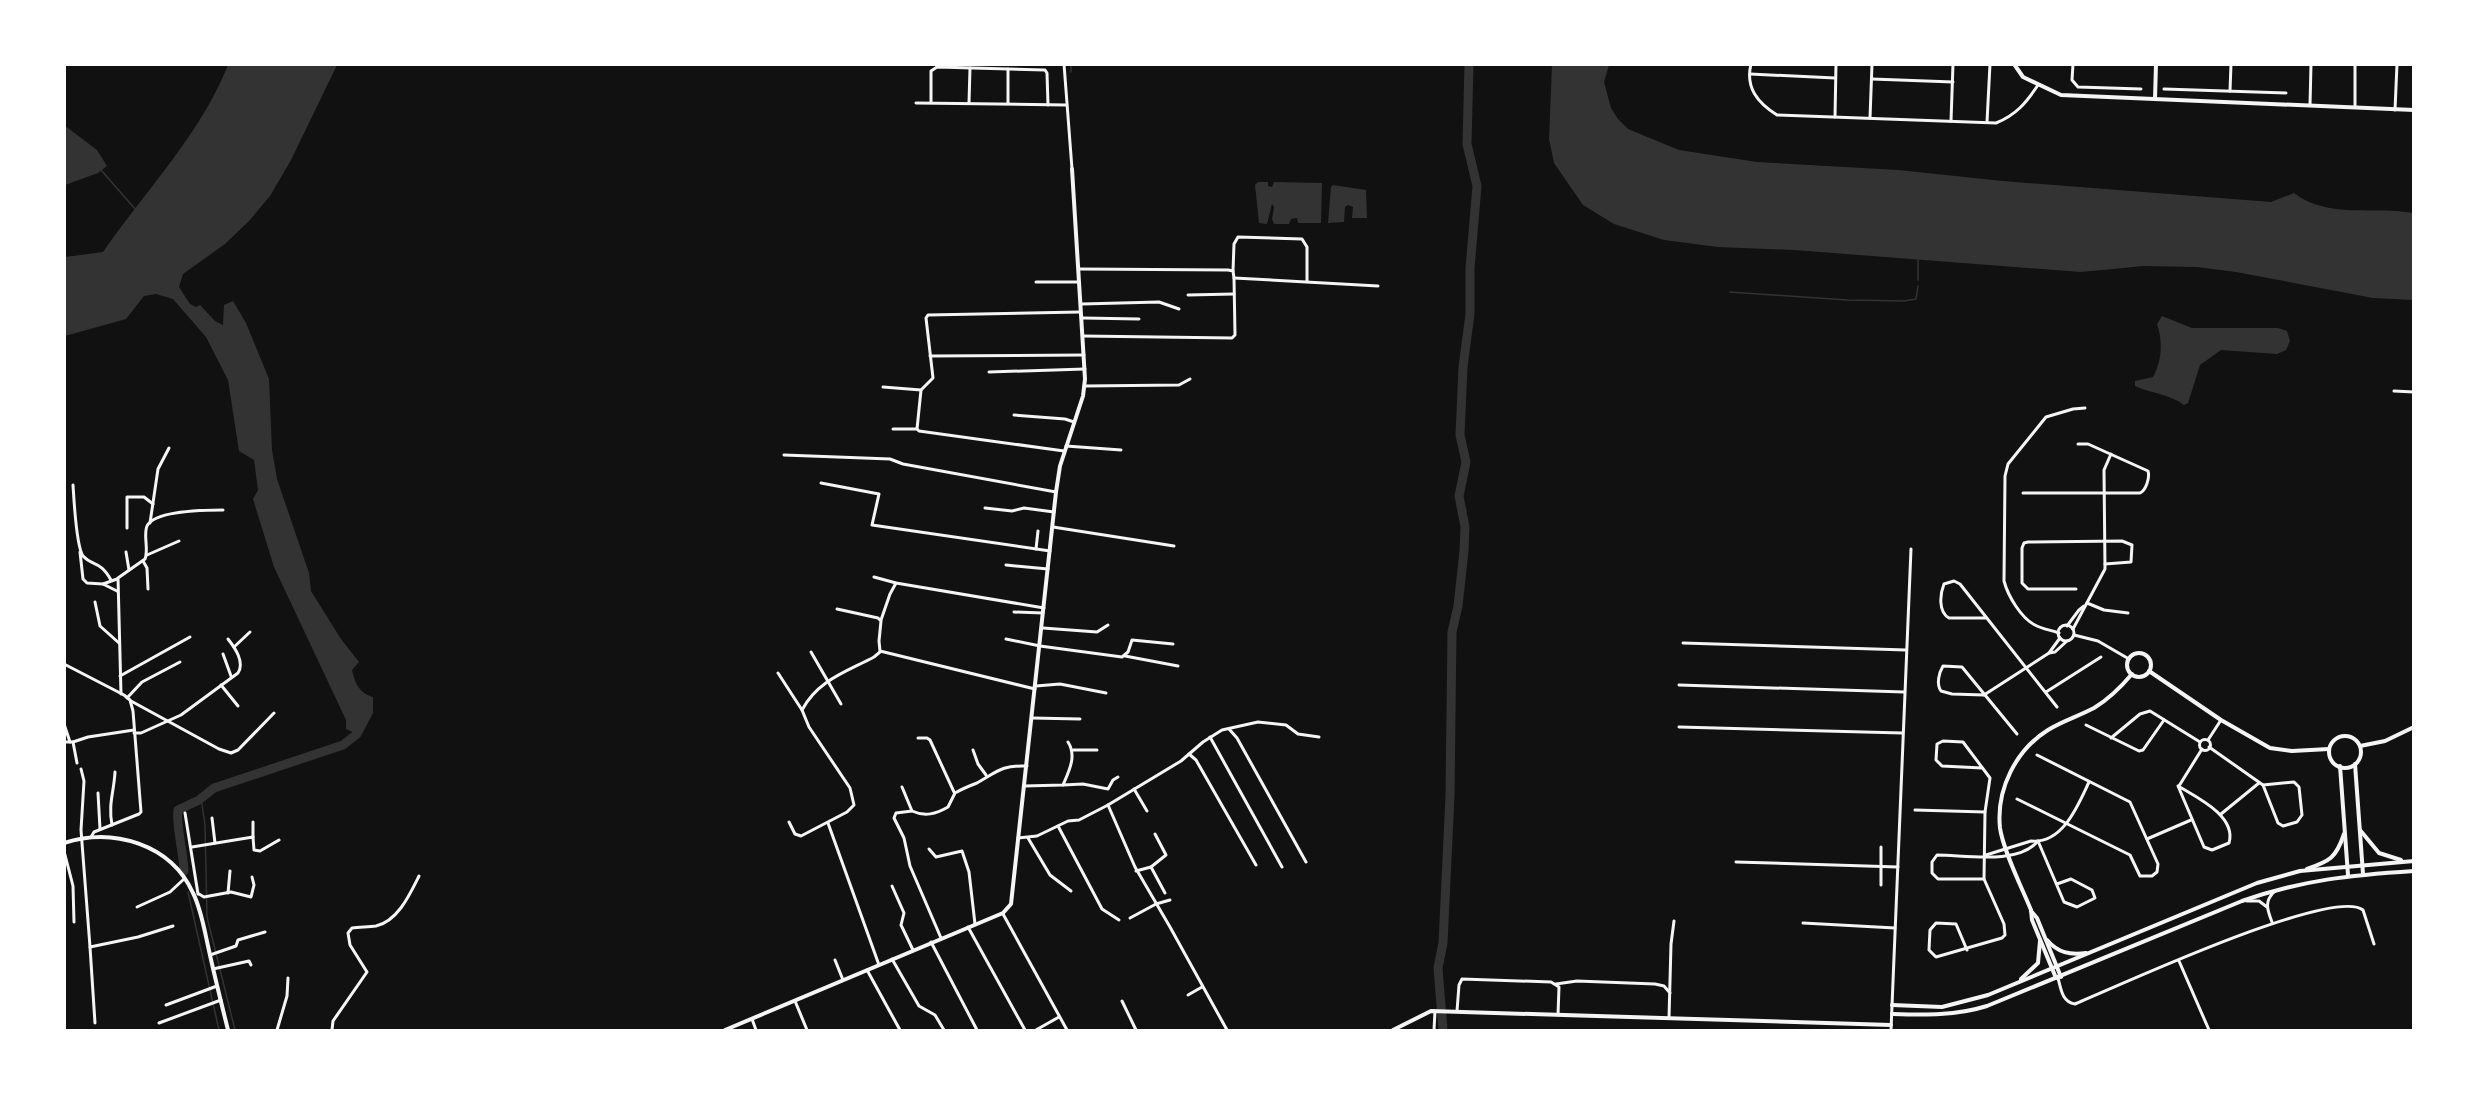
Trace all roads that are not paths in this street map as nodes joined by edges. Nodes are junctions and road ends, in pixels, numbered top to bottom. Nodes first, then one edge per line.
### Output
1 (1064, 64) edge
2 (1751, 64) edge
3 (1836, 64) edge
4 (1872, 64) edge
5 (1953, 64) edge
6 (1989, 64) edge
7 (2014, 64) edge
8 (2073, 64) edge
9 (2156, 64) edge
10 (2231, 64) edge
11 (2311, 64) edge
12 (2355, 64) edge
13 (2397, 64) edge
14 (970, 68) junction
15 (1008, 69) junction
16 (1750, 74) junction
17 (1835, 78) junction
18 (1872, 79) junction
19 (1953, 82) junction
20 (2038, 85) junction
21 (2141, 89) dead end
22 (2164, 89) dead end
23 (2230, 91) junction
24 (2286, 93) dead end
25 (2155, 99) junction
26 (931, 102) junction
27 (916, 103) dead end
28 (969, 103) junction
29 (1008, 103) junction
30 (1048, 105) junction
31 (1066, 105) junction
32 (2310, 105) junction
33 (2355, 107) junction
34 (2395, 110) junction
35 (2414, 110) edge
36 (1835, 117) junction
37 (1870, 118) junction
38 (1951, 121) junction
39 (1987, 122) junction
40 (1072, 169) joint
41 (1079, 269) junction
42 (1233, 271) junction
43 (1234, 278) junction
44 (1307, 281) junction
45 (1036, 282) dead end
46 (1080, 282) junction
47 (1378, 286) dead end
48 (1234, 294) junction
49 (1188, 295) dead end
50 (1082, 304) junction
51 (1179, 309) dead end
52 (1082, 312) junction
53 (1083, 318) junction
54 (1139, 319) dead end
55 (1083, 336) junction
56 (1084, 355) junction
57 (930, 356) junction
58 (1085, 369) junction
59 (990, 372) dead end
60 (1190, 379) dead end
61 (1085, 386) junction
62 (883, 387) dead end
63 (921, 390) junction
64 (2394, 392) dead end
65 (2414, 392) edge
66 (2085, 408) dead end
67 (1014, 415) dead end
68 (1074, 422) junction
69 (893, 429) dead end
70 (917, 429) junction
71 (2078, 444) dead end
72 (1066, 446) junction
73 (169, 448) dead end
74 (1121, 450) dead end
75 (1064, 451) junction
76 (2111, 454) junction
77 (784, 455) dead end
78 (821, 483) dead end
79 (73, 485) dead end
80 (1056, 492) junction
81 (2104, 493) junction
82 (2023, 494) dead end
83 (153, 504) junction
84 (985, 508) dead end
85 (223, 510) dead end
86 (1054, 512) junction
87 (150, 523) junction
88 (1053, 527) junction
89 (128, 528) dead end
90 (1038, 531) dead end
91 (179, 541) dead end
92 (2104, 541) junction
93 (1174, 546) dead end
94 (1036, 549) junction
95 (1911, 549) dead end
96 (80, 550) junction
97 (1050, 551) junction
98 (126, 552) dead end
99 (147, 555) junction
100 (144, 561) junction
101 (2105, 564) junction
102 (1006, 565) dead end
103 (1048, 569) junction
104 (129, 570) junction
105 (874, 577) dead end
106 (117, 579) junction
107 (111, 580) junction
108 (896, 583) junction
109 (103, 584) junction
110 (2076, 589) dead end
111 (148, 590) dead end
112 (117, 591) junction
113 (95, 602) dead end
114 (2086, 604) junction
115 (837, 609) dead end
116 (1044, 610) junction
117 (1014, 612) dead end
118 (2128, 613) dead end
119 (1985, 618) junction
120 (881, 621) junction
121 (64, 624) edge
122 (1108, 625) dead end
123 (2067, 626) junction
124 (1043, 628) junction
125 (2073, 629) junction
126 (250, 632) dead end
127 (2060, 635) junction
128 (2074, 635) junction
129 (190, 638) dead end
130 (228, 639) dead end
131 (1006, 639) dead end
132 (2067, 641) junction
133 (119, 642) junction
134 (1683, 643) dead end
135 (1173, 644) dead end
136 (1040, 646) junction
137 (234, 647) junction
138 (1906, 650) junction
139 (880, 651) junction
140 (811, 652) dead end
141 (2049, 653) junction
142 (223, 654) dead end
143 (1125, 656) junction
144 (2101, 657) dead end
145 (2129, 659) junction
146 (180, 662) dead end
147 (65, 664) edge
148 (1178, 666) dead end
149 (2026, 668) junction
150 (2149, 671) junction
151 (778, 673) dead end
152 (2132, 674) junction
153 (120, 676) junction
154 (231, 676) junction
155 (828, 681) junction
156 (221, 685) junction
157 (1679, 685) dead end
158 (1035, 687) junction
159 (1904, 692) junction
160 (2046, 692) junction
161 (1106, 693) dead end
162 (121, 694) junction
163 (1984, 695) junction
164 (64, 697) edge
165 (128, 699) junction
166 (805, 704) junction
167 (842, 704) dead end
168 (798, 705) junction
169 (238, 706) dead end
170 (2057, 707) dead end
171 (802, 711) junction
172 (274, 713) dead end
173 (1032, 718) junction
174 (1080, 719) dead end
175 (2164, 720) junction
176 (2221, 720) junction
177 (170, 721) junction
178 (64, 724) edge
179 (2086, 725) dead end
180 (1679, 727) dead end
181 (2414, 727) edge
182 (1229, 728) junction
183 (134, 732) junction
184 (1902, 733) junction
185 (2017, 734) dead end
186 (1210, 737) junction
187 (1319, 737) dead end
188 (918, 738) dead end
189 (2111, 738) junction
190 (2208, 740) junction
191 (2200, 741) junction
192 (64, 742) edge
193 (72, 742) junction
194 (1068, 742) dead end
195 (2360, 746) junction
196 (2209, 747) junction
197 (2202, 749) junction
198 (2329, 749) junction
199 (973, 750) dead end
200 (1072, 750) junction
201 (1097, 750) dead end
202 (1189, 754) junction
203 (2037, 755) dead end
204 (77, 763) dead end
205 (2355, 764) junction
206 (1027, 766) junction
207 (2340, 766) junction
208 (1982, 768) junction
209 (81, 769) dead end
210 (115, 772) dead end
211 (987, 775) junction
212 (1118, 777) dead end
213 (2089, 782) junction
214 (2261, 784) junction
215 (1063, 785) junction
216 (1024, 786) junction
217 (2178, 786) junction
218 (902, 787) dead end
219 (1134, 789) junction
220 (98, 793) dead end
221 (955, 793) junction
222 (2195, 796) junction
223 (2017, 799) dead end
224 (2184, 803) junction
225 (1108, 805) junction
226 (1915, 810) dead end
227 (912, 811) junction
228 (1148, 811) dead end
229 (1985, 812) junction
230 (185, 813) dead end
231 (2221, 814) junction
232 (212, 818) dead end
233 (2191, 820) junction
234 (253, 822) dead end
235 (789, 822) dead end
236 (828, 823) junction
237 (2068, 824) junction
238 (112, 825) junction
239 (1058, 826) junction
240 (100, 830) junction
241 (2345, 830) junction
242 (2360, 830) junction
243 (1155, 834) dead end
244 (91, 837) junction
245 (253, 837) junction
246 (82, 838) junction
247 (1018, 838) junction
248 (1028, 838) junction
249 (2147, 839) junction
250 (279, 840) dead end
251 (2038, 841) junction
252 (64, 843) edge
253 (216, 843) junction
254 (192, 847) junction
255 (1881, 847) dead end
256 (929, 849) dead end
257 (2007, 849) junction
258 (64, 851) edge
259 (1984, 856) junction
260 (2010, 856) junction
261 (2406, 861) junction
262 (2414, 861) edge
263 (1306, 862) dead end
264 (1736, 862) dead end
265 (1256, 865) dead end
266 (2363, 865) junction
267 (1881, 866) junction
268 (2348, 866) junction
269 (1151, 867) junction
270 (1282, 867) dead end
271 (1898, 867) junction
272 (1136, 870) junction
273 (230, 871) dead end
274 (2300, 871) junction
275 (2414, 871) edge
276 (2364, 874) junction
277 (2348, 875) junction
278 (419, 876) dead end
279 (252, 877) dead end
280 (185, 879) junction
281 (1984, 879) junction
282 (2057, 884) junction
283 (1881, 885) dead end
284 (892, 886) dead end
285 (2279, 888) junction
286 (1071, 891) dead end
287 (228, 893) junction
288 (1165, 893) dead end
289 (196, 894) junction
290 (1170, 900) dead end
291 (2242, 901) junction
292 (1156, 904) junction
293 (138, 907) dead end
294 (2267, 907) junction
295 (2031, 910) junction
296 (1003, 914) junction
297 (1130, 918) dead end
298 (1119, 921) dead end
299 (1674, 921) dead end
300 (74, 922) dead end
301 (2272, 922) junction
302 (1803, 923) dead end
303 (975, 924) junction
304 (172, 926) dead end
305 (968, 927) junction
306 (1895, 928) junction
307 (265, 932) dead end
308 (941, 938) junction
309 (2047, 940) junction
310 (932, 942) junction
311 (2040, 942) junction
312 (2374, 944) dead end
313 (90, 947) junction
314 (913, 950) junction
315 (1968, 950) junction
316 (2091, 952) junction
317 (213, 954) junction
318 (892, 959) junction
319 (835, 960) dead end
320 (2179, 961) junction
321 (251, 965) dead end
322 (879, 965) junction
323 (2054, 967) junction
324 (217, 968) junction
325 (867, 970) junction
326 (288, 978) dead end
327 (2058, 978) junction
328 (843, 980) junction
329 (2015, 983) junction
330 (1556, 984) junction
331 (217, 986) junction
332 (1203, 987) junction
333 (1670, 993) junction
334 (1188, 995) dead end
335 (221, 1000) junction
336 (795, 1001) junction
337 (1122, 1001) dead end
338 (166, 1005) dead end
339 (1892, 1005) junction
340 (1436, 1011) junction
341 (1457, 1011) junction
342 (1892, 1014) junction
343 (1558, 1015) junction
344 (1059, 1017) junction
345 (1670, 1018) junction
346 (752, 1019) junction
347 (95, 1023) dead end
348 (159, 1023) dead end
349 (1891, 1025) junction
350 (228, 1030) edge
351 (277, 1030) edge
352 (332, 1030) edge
353 (725, 1030) edge
354 (756, 1030) edge
355 (807, 1030) edge
356 (900, 1030) edge
357 (944, 1030) edge
358 (977, 1030) edge
359 (1024, 1030) edge
360 (1035, 1030) edge
361 (1067, 1030) edge
362 (1136, 1030) edge
363 (1227, 1030) edge
364 (1393, 1030) edge
365 (1434, 1030) edge
366 (1891, 1030) edge
367 (2209, 1030) edge

1 - 31 street
2 - 16 street
3 - 17 street
4 - 18 street
5 - 19 street
6 - 39 street
7 - 20 street
8 - 21 street
9 - 25 street
10 - 23 street
11 - 32 street
12 - 33 street
13 - 34 street
14 - 15 street
14 - 26 street
14 - 28 street
15 - 29 street
15 - 30 street
16 - 17 street
16 - 36 street
17 - 36 street
18 - 19 street
18 - 37 street
19 - 38 street
20 - 25 street
20 - 39 street
22 - 23 street
23 - 24 street
25 - 32 street
26 - 27 street
26 - 28 street
28 - 29 street
29 - 30 street
30 - 31 street
31 - 40 street
32 - 33 street
33 - 34 street
34 - 35 street
36 - 37 street
37 - 38 street
38 - 39 street
40 - 41 street
41 - 42 street
41 - 46 street
42 - 43 street
42 - 44 street
43 - 44 street
43 - 48 street
44 - 47 street
45 - 46 street
46 - 50 street
48 - 49 street
48 - 55 street
50 - 51 street
50 - 52 street
52 - 53 street
52 - 57 street
53 - 54 street
53 - 55 street
55 - 56 street
56 - 57 street
56 - 58 street
57 - 63 street
58 - 59 street
58 - 61 street
60 - 61 street
61 - 68 street
62 - 63 street
63 - 70 street
64 - 65 street
66 - 127 street
67 - 68 street
68 - 72 street
69 - 70 street
70 - 75 street
71 - 76 street
72 - 74 street
72 - 75 street
73 - 83 street
75 - 80 street
76 - 81 street
76 - 81 street
77 - 80 street
78 - 94 street
79 - 96 street
80 - 86 street
81 - 82 street
81 - 92 street
83 - 87 street
83 - 89 street
84 - 86 street
85 - 87 street
86 - 88 street
87 - 99 street
88 - 93 street
88 - 97 street
90 - 94 street
91 - 99 street
92 - 101 street
92 - 101 street
92 - 110 street
94 - 97 street
95 - 138 street
96 - 107 street
96 - 109 street
97 - 103 street
98 - 104 street
99 - 100 street
100 - 104 street
100 - 111 street
101 - 114 street
102 - 103 street
103 - 116 street
104 - 106 street
105 - 108 street
106 - 107 street
106 - 112 street
107 - 109 street
108 - 116 street
108 - 120 street
109 - 112 street
112 - 133 street
113 - 133 street
114 - 118 street
114 - 123 street
114 - 125 street
115 - 120 street
116 - 117 street
116 - 124 street
119 - 119 street
119 - 149 street
120 - 139 street
121 - 147 street
122 - 124 street
123 - 125 street
123 - 127 street
124 - 136 street
125 - 128 street
126 - 137 street
127 - 132 street
127 - 141 street
128 - 132 street
128 - 145 street
129 - 153 street
130 - 137 street
131 - 136 street
132 - 141 street
133 - 153 street
134 - 138 street
135 - 143 street
136 - 143 street
136 - 158 street
137 - 154 street
138 - 159 street
139 - 155 street
139 - 158 street
140 - 155 street
141 - 149 street
142 - 154 street
143 - 148 street
144 - 160 street
145 - 150 street
145 - 152 street
146 - 165 street
147 - 162 street
147 - 164 street
149 - 160 street
149 - 163 street
150 - 152 street
150 - 176 street
151 - 168 street
152 - 257 street
153 - 162 street
154 - 156 street
155 - 166 street
155 - 167 street
156 - 169 street
156 - 177 street
157 - 159 street
158 - 161 street
158 - 173 street
159 - 184 street
160 - 170 street
162 - 165 street
163 - 163 street
163 - 185 street
165 - 177 street
165 - 183 street
166 - 168 street
166 - 171 street
168 - 171 street
171 - 236 street
172 - 177 street
173 - 174 street
173 - 206 street
175 - 189 street
175 - 189 street
175 - 191 street
176 - 190 street
176 - 198 street
177 - 183 street
178 - 193 street
179 - 189 street
180 - 184 street
181 - 195 street
182 - 186 street
182 - 187 street
182 - 263 street
183 - 193 street
183 - 238 street
184 - 271 street
186 - 202 street
186 - 270 street
188 - 221 street
190 - 191 street
190 - 196 street
191 - 197 street
192 - 193 street
193 - 204 street
194 - 200 street
195 - 198 street
195 - 205 street
196 - 197 street
196 - 214 street
197 - 217 street
198 - 207 street
199 - 211 street
200 - 201 street
200 - 215 street
202 - 219 street
202 - 265 street
203 - 213 street
205 - 207 street
205 - 242 street
206 - 211 street
206 - 216 street
207 - 241 street
208 - 208 street
208 - 229 street
209 - 246 street
210 - 238 street
211 - 221 street
212 - 215 street
213 - 237 street
213 - 249 street
214 - 214 street
214 - 231 street
215 - 216 street
216 - 247 street
217 - 222 street
217 - 224 street
218 - 227 street
219 - 225 street
219 - 228 street
220 - 240 street
221 - 227 street
222 - 224 street
222 - 231 street
223 - 237 street
224 - 233 street
225 - 239 street
225 - 272 street
226 - 229 street
227 - 308 street
229 - 259 street
230 - 254 street
231 - 233 street
232 - 253 street
233 - 249 street
234 - 245 street
235 - 236 street
236 - 322 street
237 - 249 street
237 - 251 street
238 - 240 street
239 - 248 street
239 - 298 street
240 - 244 street
241 - 268 street
241 - 274 street
242 - 261 street
242 - 266 street
243 - 269 street
244 - 246 street
244 - 280 street
245 - 250 street
245 - 253 street
246 - 252 street
246 - 313 street
247 - 248 street
247 - 296 street
248 - 286 street
251 - 257 street
251 - 260 street
251 - 282 street
253 - 254 street
254 - 289 street
255 - 267 street
256 - 303 street
257 - 259 street
257 - 260 street
258 - 300 street
259 - 260 street
259 - 281 street
259 - 281 street
260 - 295 street
261 - 262 street
261 - 266 street
264 - 267 street
266 - 268 street
266 - 276 street
267 - 271 street
267 - 283 street
268 - 274 street
268 - 277 street
269 - 272 street
269 - 288 street
271 - 306 street
272 - 292 street
273 - 287 street
274 - 316 street
275 - 276 street
276 - 277 street
277 - 285 street
278 - 352 street
279 - 287 street
280 - 289 street
280 - 293 street
281 - 315 street
282 - 282 street
284 - 314 street
285 - 291 street
285 - 294 street
287 - 289 street
289 - 317 street
290 - 292 street
291 - 294 street
291 - 327 street
292 - 297 street
292 - 332 street
294 - 301 street
295 - 309 street
295 - 311 street
296 - 303 street
296 - 344 street
299 - 333 street
301 - 312 street
301 - 320 street
302 - 306 street
303 - 305 street
304 - 313 street
305 - 308 street
305 - 359 street
306 - 339 street
307 - 317 street
308 - 310 street
309 - 316 street
309 - 323 street
310 - 314 street
310 - 358 street
311 - 323 street
311 - 329 street
313 - 347 street
314 - 318 street
315 - 315 street
316 - 323 street
317 - 324 street
318 - 322 street
318 - 357 street
319 - 328 street
320 - 327 street
320 - 367 street
321 - 324 street
322 - 325 street
323 - 327 street
323 - 329 street
324 - 331 street
325 - 328 street
325 - 356 street
326 - 351 street
327 - 342 street
328 - 336 street
329 - 339 street
330 - 333 street
330 - 341 street
330 - 343 street
331 - 335 street
331 - 338 street
332 - 334 street
332 - 363 street
333 - 345 street
335 - 348 street
335 - 350 street
336 - 346 street
336 - 355 street
337 - 362 street
339 - 342 street
340 - 341 street
340 - 364 street
340 - 365 street
341 - 343 street
342 - 349 street
343 - 345 street
344 - 360 street
344 - 361 street
345 - 349 street
346 - 353 street
346 - 354 street
349 - 366 street

